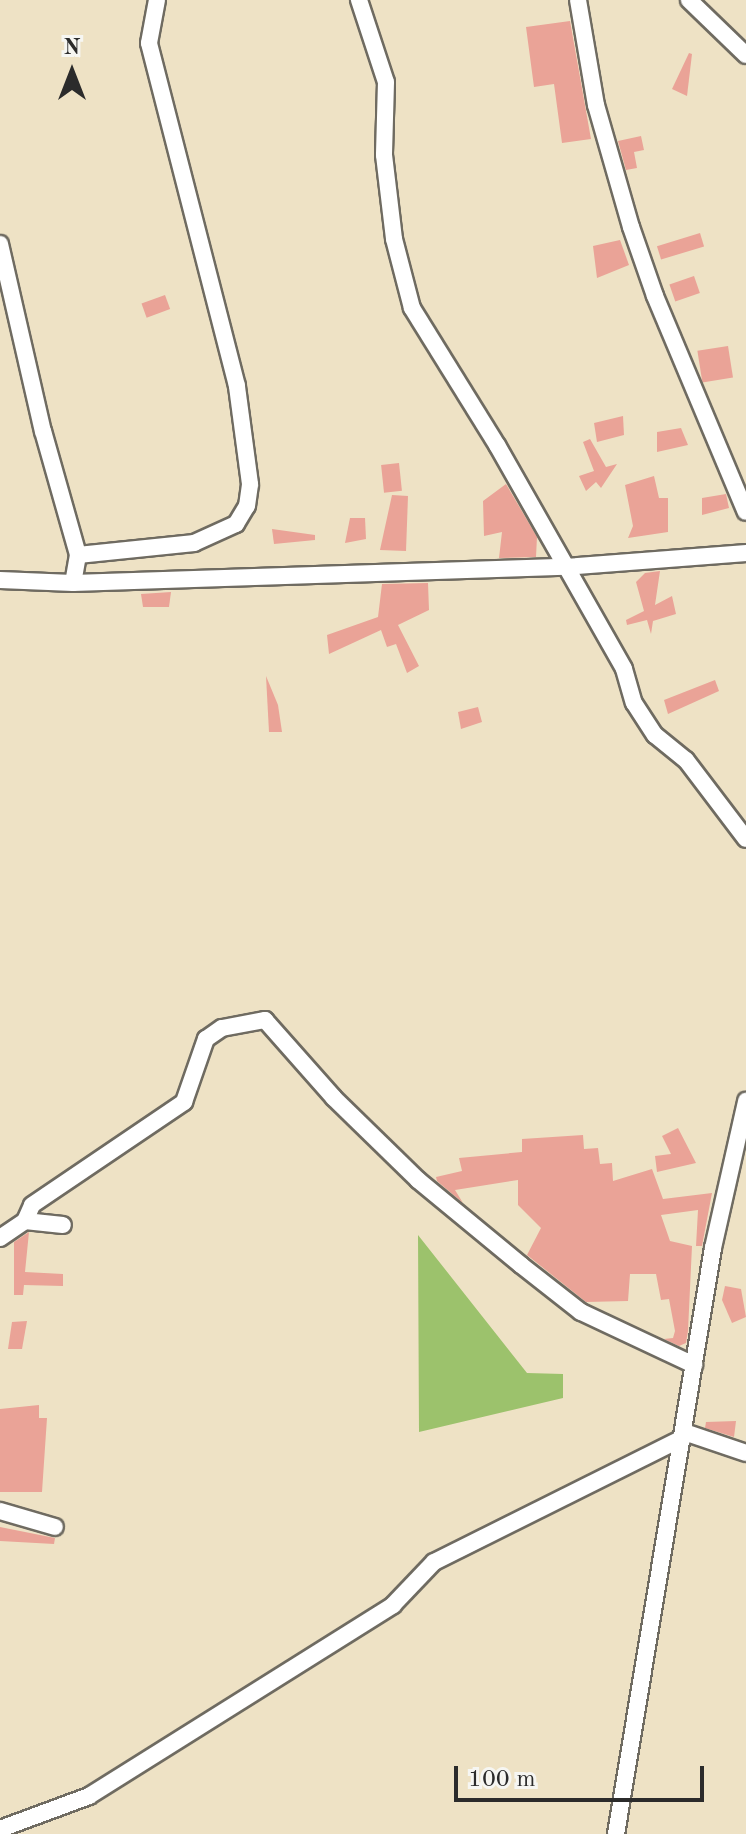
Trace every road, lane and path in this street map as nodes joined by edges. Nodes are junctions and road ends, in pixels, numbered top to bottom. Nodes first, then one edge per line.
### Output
1 (157, 0) edge
2 (359, 0) edge
3 (578, 0) edge
4 (689, 0) edge
5 (743, 48) edge
6 (0, 244) edge
7 (746, 512) edge
8 (746, 553) edge
9 (78, 555) junction
10 (565, 567) junction
11 (0, 580) edge
12 (73, 583) junction
13 (746, 839) edge
14 (746, 1101) edge
15 (25, 1221) junction
16 (63, 1225) dead end
17 (0, 1238) edge
18 (694, 1365) junction
19 (683, 1435) junction
20 (746, 1453) edge
21 (0, 1511) edge
22 (55, 1527) dead end
23 (0, 1829) edge
24 (616, 1834) edge

1 - 9 street
2 - 10 street
3 - 7 street
4 - 5 street
6 - 9 street
8 - 10 street
9 - 12 street
10 - 12 street
10 - 13 street
11 - 12 street
14 - 18 street
15 - 16 street
15 - 17 street
15 - 18 street
18 - 19 street
19 - 20 street
19 - 23 street
19 - 24 street
21 - 22 street

